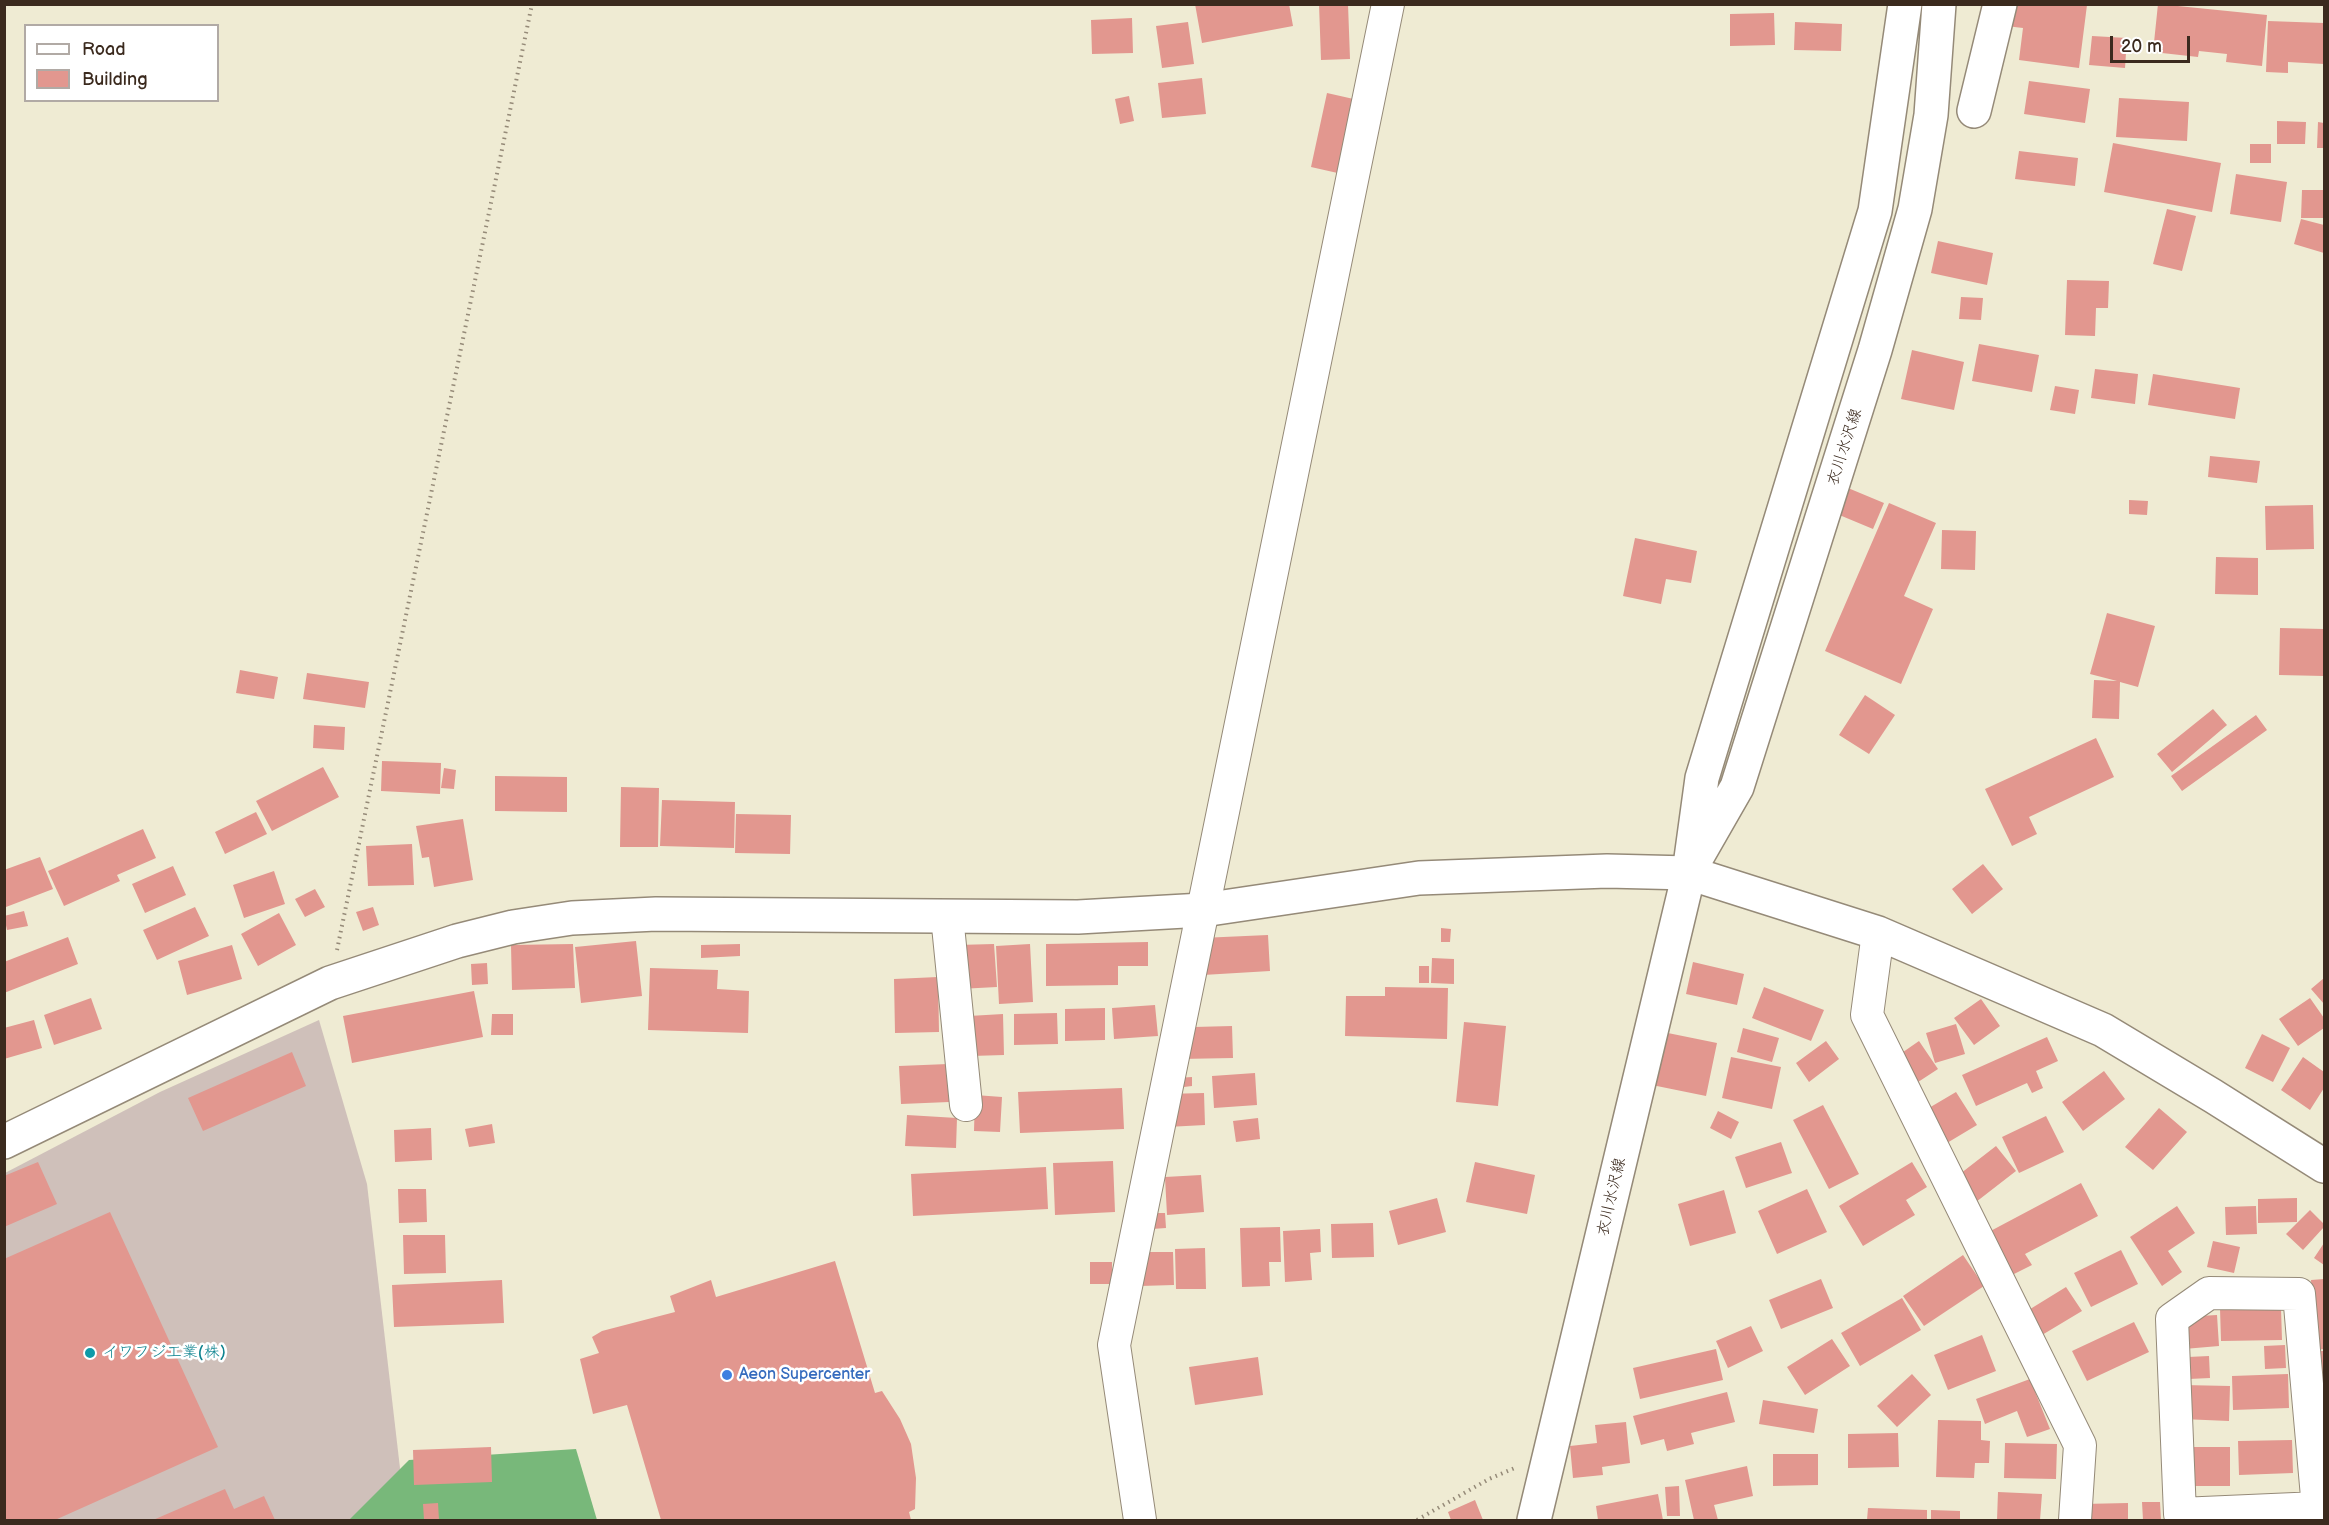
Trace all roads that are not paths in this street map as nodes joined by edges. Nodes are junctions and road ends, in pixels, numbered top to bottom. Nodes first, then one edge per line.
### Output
1 (1388, 4) edge
2 (1905, 4) edge
3 (1939, 4) edge
4 (2000, 4) edge
5 (1974, 111) dead end
6 (1689, 873) junction
7 (1203, 910) junction
8 (947, 916) junction
9 (1878, 933) junction
10 (966, 1106) dead end
11 (4, 1142) edge
12 (2325, 1166) edge
13 (2318, 1514) edge
14 (1140, 1521) edge
15 (1534, 1521) edge
16 (2075, 1521) edge

1 - 7 street
2 - 6 street, 衣川水沢線
3 - 6 street, 衣川水沢線
4 - 5 street
6 - 7 street
6 - 9 street
6 - 15 street, 衣川水沢線
7 - 8 street
7 - 14 street
8 - 10 street
8 - 11 street
9 - 12 street
9 - 16 street
13 - 13 street

